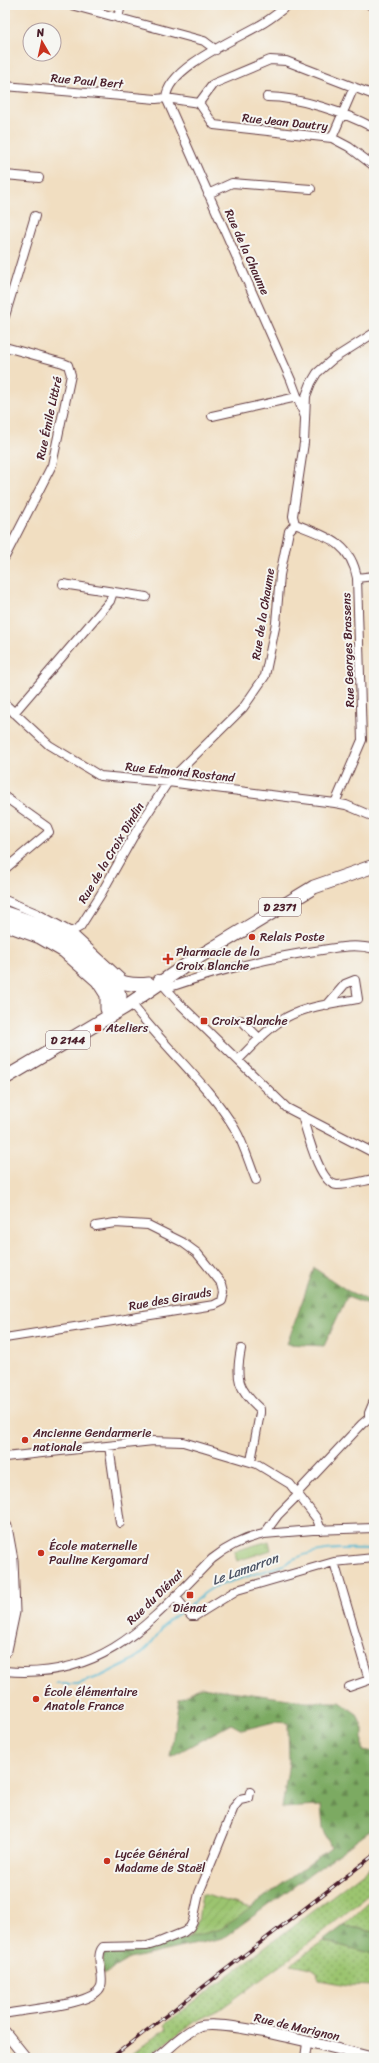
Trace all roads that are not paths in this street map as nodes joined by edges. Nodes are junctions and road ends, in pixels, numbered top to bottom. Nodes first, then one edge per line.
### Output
1 (71, 5) edge
2 (121, 5) edge
3 (288, 5) edge
4 (370, 5) edge
5 (374, 7) edge
6 (118, 18) junction
7 (216, 50) junction
8 (5, 86) edge
9 (354, 87) junction
10 (374, 95) edge
11 (267, 97) dead end
12 (166, 98) junction
13 (199, 103) junction
14 (343, 113) junction
15 (374, 128) edge
16 (332, 138) junction
17 (374, 166) edge
18 (5, 175) edge
19 (39, 178) dead end
20 (311, 189) dead end
21 (208, 194) junction
22 (35, 216) dead end
23 (5, 316) edge
24 (374, 333) edge
25 (5, 347) edge
26 (291, 380) junction
27 (311, 382) junction
28 (297, 397) junction
29 (212, 416) dead end
30 (305, 417) junction
31 (296, 524) junction
32 (5, 557) edge
33 (374, 576) edge
34 (357, 578) junction
35 (63, 584) dead end
36 (113, 592) junction
37 (146, 597) dead end
38 (5, 704) edge
39 (14, 713) junction
40 (168, 782) junction
41 (5, 797) edge
42 (335, 803) junction
43 (374, 817) edge
44 (374, 866) edge
45 (5, 869) edge
46 (5, 900) edge
47 (5, 913) edge
48 (5, 924) edge
49 (71, 932) junction
50 (374, 949) edge
51 (104, 980) junction
52 (161, 982) junction
53 (123, 999) junction
54 (327, 1005) dead end
55 (241, 1020) dead end
56 (260, 1039) junction
57 (238, 1060) junction
58 (5, 1074) edge
59 (5, 1078) edge
60 (302, 1116) junction
61 (374, 1153) edge
62 (374, 1179) edge
63 (256, 1180) dead end
64 (96, 1226) dead end
65 (5, 1338) edge
66 (241, 1349) dead end
67 (374, 1401) edge
68 (372, 1418) edge
69 (109, 1446) junction
70 (5, 1457) edge
71 (251, 1461) junction
72 (298, 1493) junction
73 (120, 1524) dead end
74 (5, 1527) edge
75 (374, 1528) edge
76 (321, 1530) junction
77 (264, 1534) junction
78 (374, 1558) edge
79 (334, 1562) junction
80 (175, 1596) junction
81 (10, 1602) edge
82 (5, 1624) edge
83 (5, 1650) edge
84 (5, 1671) edge
85 (372, 1679) edge
86 (349, 1687) dead end
87 (250, 1792) dead end
88 (5, 2014) edge
89 (5, 2032) edge
90 (306, 2043) junction
91 (26, 2058) edge
92 (157, 2058) edge
93 (305, 2058) edge
94 (374, 2058) edge

1 - 6 street
2 - 6 street
3 - 7 street
4 - 5 street
6 - 7 street
7 - 12 street
8 - 12 street, Rue Paul Bert
9 - 10 street
9 - 13 street
9 - 14 street
11 - 14 street
12 - 13 street, Rue Paul Bert
12 - 21 street, Rue de la Chaume
13 - 16 street, Rue Jean Dautry
14 - 15 street
14 - 16 street
16 - 17 street, Rue Jean Dautry
18 - 19 street
20 - 21 street
21 - 26 street, Rue de la Chaume
22 - 23 street
24 - 27 street
25 - 32 street, Rue Émile Littré
26 - 27 street
26 - 28 street, Rue de la Chaume
27 - 30 street, Rue de la Chaume
28 - 29 street
28 - 30 street, Rue de la Chaume
30 - 31 street, Rue de la Chaume
31 - 34 street, Rue Georges Brassens
31 - 40 street, Rue de la Chaume
33 - 34 street
34 - 42 street, Rue Georges Brassens
35 - 36 street
36 - 37 street
36 - 39 street
38 - 39 street, Rue Edmond Rostand
39 - 40 street, Rue Edmond Rostand
40 - 42 street, Rue Edmond Rostand
40 - 49 street, Rue de la Croix Dindin
41 - 45 street
42 - 43 street, Rue Edmond Rostand
44 - 52 main road, D 2371
46 - 49 street
47 - 51 main road
48 - 51 main road
49 - 53 street
50 - 52 street
51 - 53 main road
51 - 53 main road
52 - 53 main road
52 - 53 main road, D 2371
52 - 57 street
53 - 58 main road, D 2144
53 - 59 main road, D 2144
53 - 63 street
54 - 56 street
55 - 56 street
56 - 57 street
57 - 60 street
60 - 61 street
60 - 62 street
64 - 65 street, Rue des Girauds
66 - 71 street
67 - 68 street
68 - 72 street
69 - 70 street
69 - 71 street
69 - 73 street
71 - 72 street
72 - 76 street
72 - 77 street
74 - 81 main road
75 - 76 street, Rue du Diénat
76 - 77 street, Rue du Diénat
77 - 80 street, Rue du Diénat
78 - 79 street
79 - 80 street
79 - 85 street
80 - 84 street, Rue du Diénat
81 - 82 main road
81 - 83 main road
85 - 86 street
87 - 88 street
89 - 91 street
90 - 92 street, Rue de Marignon
90 - 93 street
90 - 94 street, Rue de Marignon

